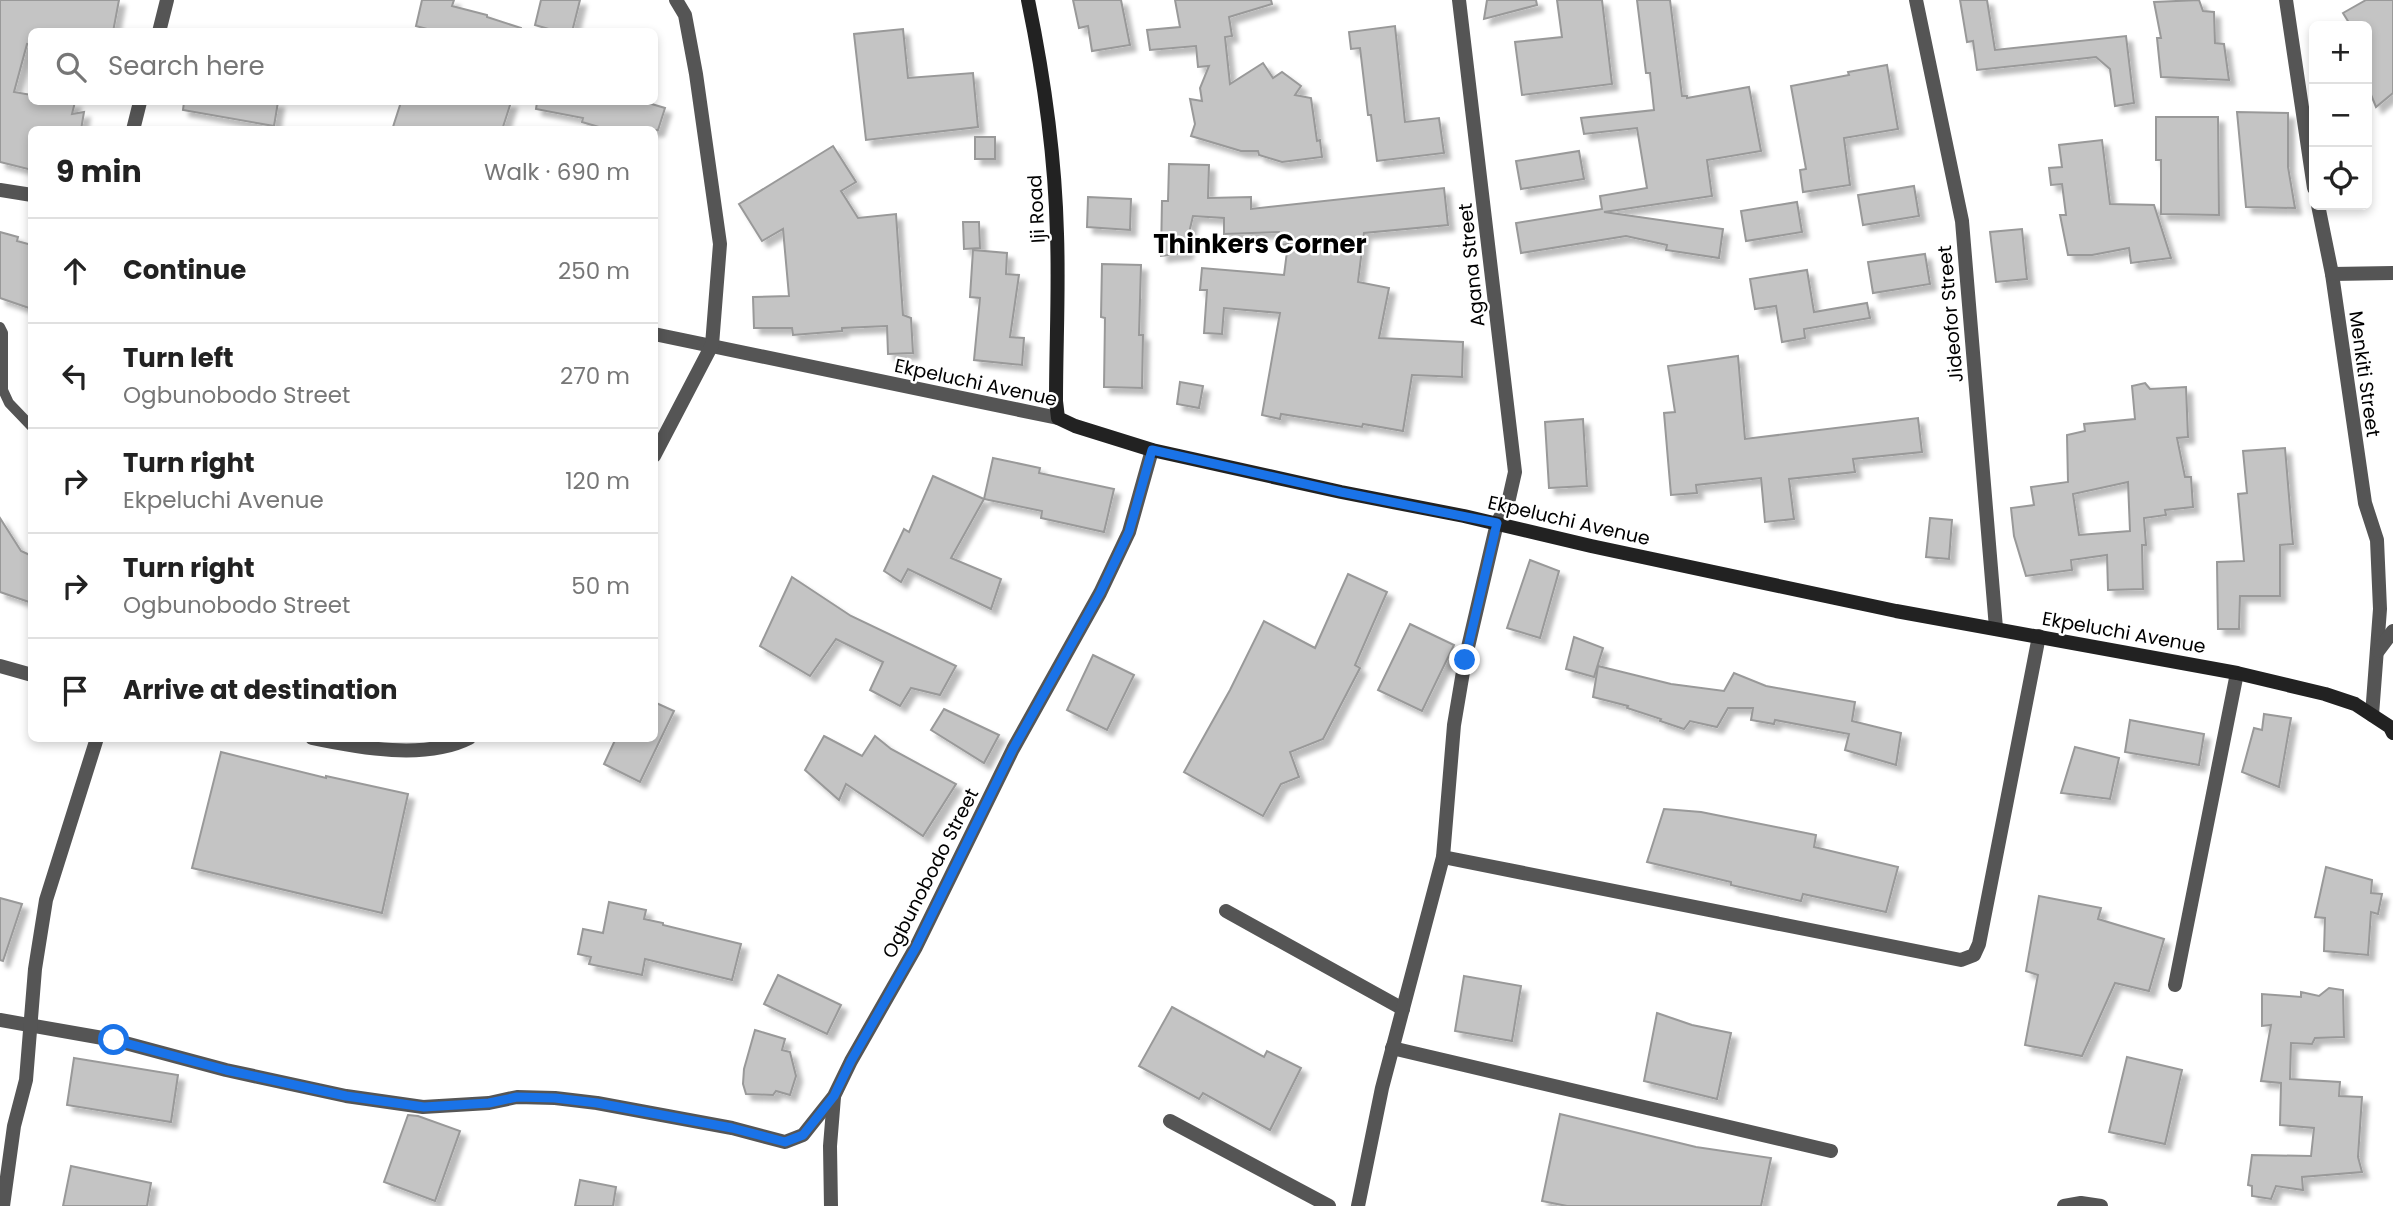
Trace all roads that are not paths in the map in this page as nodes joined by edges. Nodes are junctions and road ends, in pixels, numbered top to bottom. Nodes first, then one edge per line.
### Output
1 (167, 0) edge
2 (676, 0) edge
3 (1028, 0) edge
4 (1460, 0) edge
5 (1916, 0) edge
6 (2286, 0) edge
7 (160, 28) edge
8 (140, 105) edge
9 (134, 126) edge
10 (2309, 162) edge
11 (0, 190) edge
12 (28, 194) edge
13 (2319, 210) edge
14 (2332, 274) junction
15 (2393, 274) edge
16 (0, 327) edge
17 (658, 335) edge
18 (712, 345) junction
19 (1058, 418) junction
20 (28, 423) edge
21 (658, 448) edge
22 (1152, 450) junction
23 (1497, 523) junction
24 (1996, 628) junction
25 (2393, 631) edge
26 (2039, 636) junction
27 (2377, 652) junction
28 (0, 666) edge
29 (2236, 673) junction
30 (28, 674) edge
31 (2372, 715) junction
32 (2392, 729) edge
33 (96, 742) edge
34 (340, 742) edge
35 (462, 742) edge
36 (1443, 857) junction
37 (1226, 911) dead end
38 (2175, 985) dead end
39 (1403, 1009) junction
40 (0, 1020) edge
41 (32, 1026) junction
42 (1392, 1048) junction
43 (834, 1096) junction
44 (1170, 1121) dead end
45 (1831, 1151) dead end
46 (3, 1206) edge
47 (831, 1206) edge
48 (1329, 1206) edge
49 (1358, 1206) edge
50 (2064, 1206) edge
51 (2095, 1206) edge

1 - 7 street
2 - 18 street
3 - 19 street, Iji Road
4 - 23 street, Agana Street
5 - 24 street, Jideofor Street
6 - 10 street
8 - 9 street
11 - 12 street
13 - 14 street, Menkiti Street
14 - 15 street
14 - 27 street, Menkiti Street
16 - 20 lane
17 - 18 street, Ekpeluchi Avenue
18 - 19 street, Ekpeluchi Avenue
18 - 21 street
19 - 22 street, Ekpeluchi Avenue
22 - 23 street, Ekpeluchi Avenue
22 - 43 street, Ogbunobodo Street
23 - 24 street, Ekpeluchi Avenue
23 - 36 street
24 - 26 street, Ekpeluchi Avenue
25 - 27 street
26 - 29 street, Ekpeluchi Avenue
26 - 36 street
27 - 31 street, Menkiti Street
28 - 30 street
29 - 31 street, Ekpeluchi Avenue
29 - 38 street
31 - 32 street, Ekpeluchi Avenue
33 - 41 street
34 - 35 street
36 - 39 street
37 - 39 street
39 - 42 street
40 - 41 street
41 - 43 street, Ogbunobodo Street
41 - 46 street
42 - 45 street
42 - 49 street
43 - 47 street
44 - 48 street
50 - 51 street

